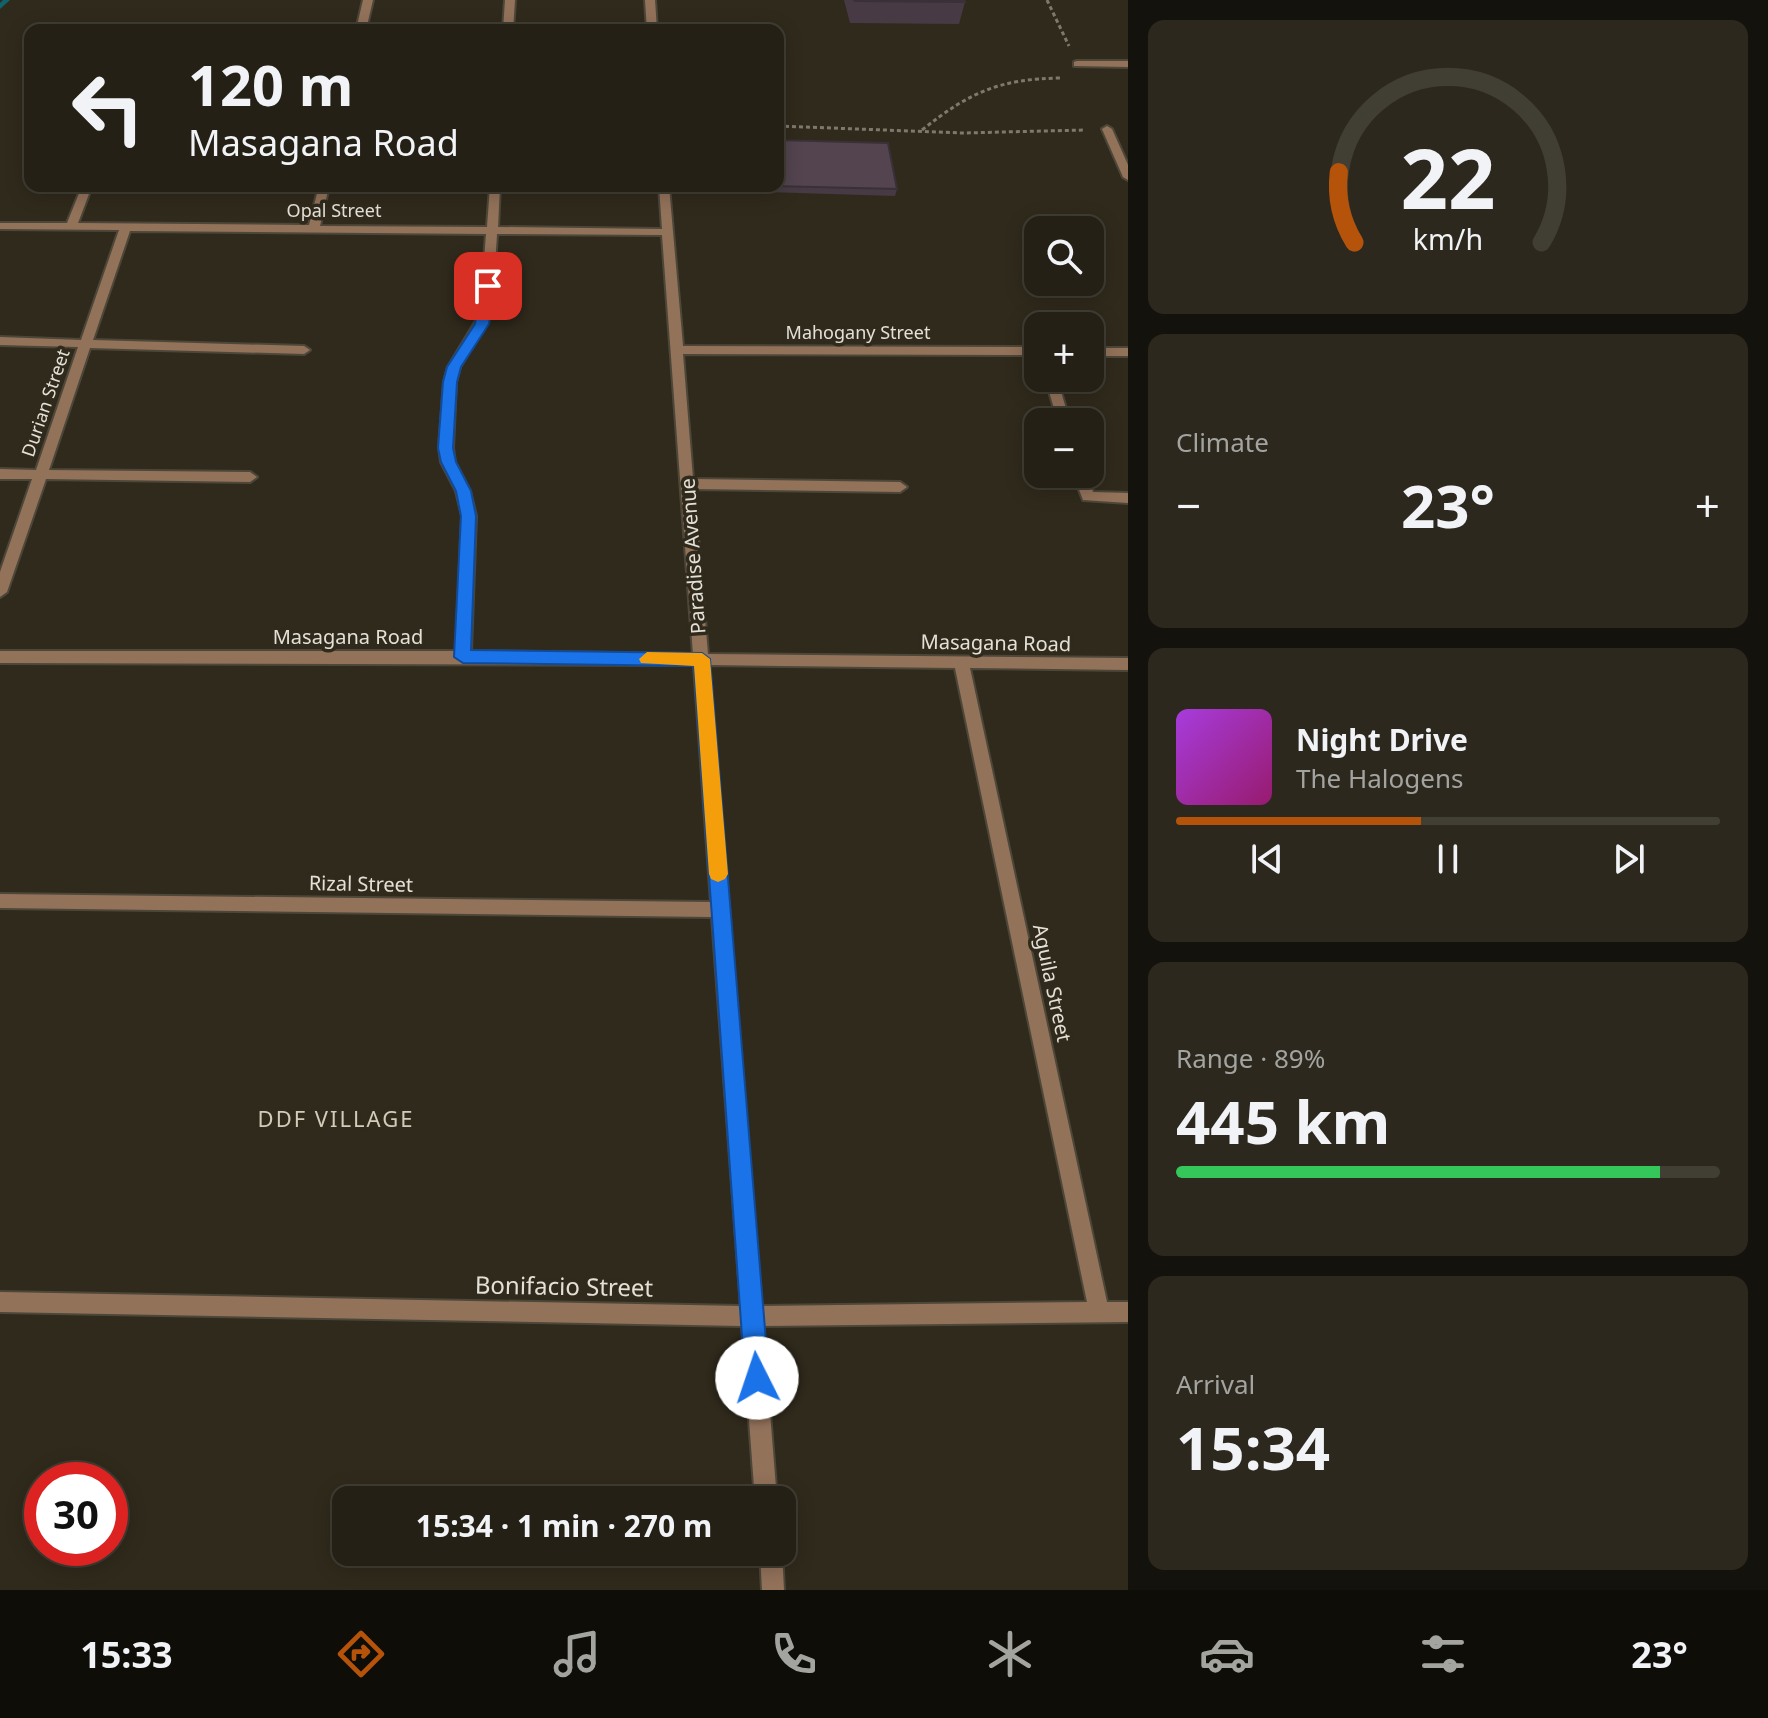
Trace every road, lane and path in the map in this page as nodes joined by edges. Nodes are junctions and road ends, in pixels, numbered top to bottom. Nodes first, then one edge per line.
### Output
1 (368, 0) edge
2 (510, 0) edge
3 (650, 0) edge
4 (1047, 0) edge
5 (362, 24) edge
6 (508, 24) edge
7 (652, 24) edge
8 (1077, 64) junction
9 (1128, 64) edge
10 (784, 126) edge
11 (1107, 129) joint
12 (921, 131) junction
13 (1113, 143) junction
14 (1128, 143) edge
15 (1128, 177) edge
16 (85, 192) edge
17 (323, 192) edge
18 (494, 192) edge
19 (665, 192) edge
20 (0, 226) edge
21 (71, 227) junction
22 (126, 227) junction
23 (314, 229) junction
24 (491, 230) junction
25 (668, 232) junction
26 (0, 341) edge
27 (86, 344) junction
28 (304, 350) dead end
29 (677, 350) junction
30 (1024, 351) edge
31 (1104, 352) edge
32 (1128, 352) edge
33 (0, 474) edge
34 (40, 475) junction
35 (250, 477) dead end
36 (688, 484) junction
37 (900, 487) dead end
38 (1085, 488) edge
39 (1128, 498) edge
40 (0, 592) edge
41 (0, 657) edge
42 (463, 657) junction
43 (702, 659) junction
44 (961, 663) junction
45 (1128, 664) edge
46 (0, 901) edge
47 (721, 910) junction
48 (0, 1302) edge
49 (1099, 1312) junction
50 (1128, 1312) edge
51 (752, 1316) junction
52 (765, 1486) edge
53 (772, 1566) edge
54 (773, 1590) edge

1 - 5 street
2 - 6 street
3 - 7 street
4 - 8 path
8 - 9 street
8 - 12 path
10 - 12 path
11 - 12 path
11 - 13 street
13 - 14 street
13 - 15 street
16 - 21 street
17 - 23 street
18 - 24 street
19 - 25 street, Paradise Avenue
20 - 21 street, Opal Street
21 - 22 street, Opal Street
22 - 23 street, Opal Street
22 - 27 street, Durian Street
23 - 24 street, Opal Street
24 - 25 street, Opal Street
24 - 42 street
25 - 29 street, Paradise Avenue
26 - 27 street
27 - 28 street
27 - 34 street, Durian Street
29 - 30 street, Mahogany Street
29 - 36 street, Paradise Avenue
31 - 32 street
33 - 34 street
34 - 35 street
34 - 40 street, Durian Street
36 - 37 street
36 - 43 street, Paradise Avenue
38 - 39 street
41 - 42 street, Masagana Road
42 - 43 street, Masagana Road
43 - 44 street, Masagana Road
43 - 47 street, Paradise Avenue
44 - 45 street, Masagana Road
44 - 49 street, Aguila Street
46 - 47 street, Rizal Street
47 - 51 street, Paradise Avenue
48 - 51 street, Bonifacio Street
49 - 50 street, Bonifacio Street
49 - 51 street, Bonifacio Street
51 - 52 street, Paradise Avenue
53 - 54 street

